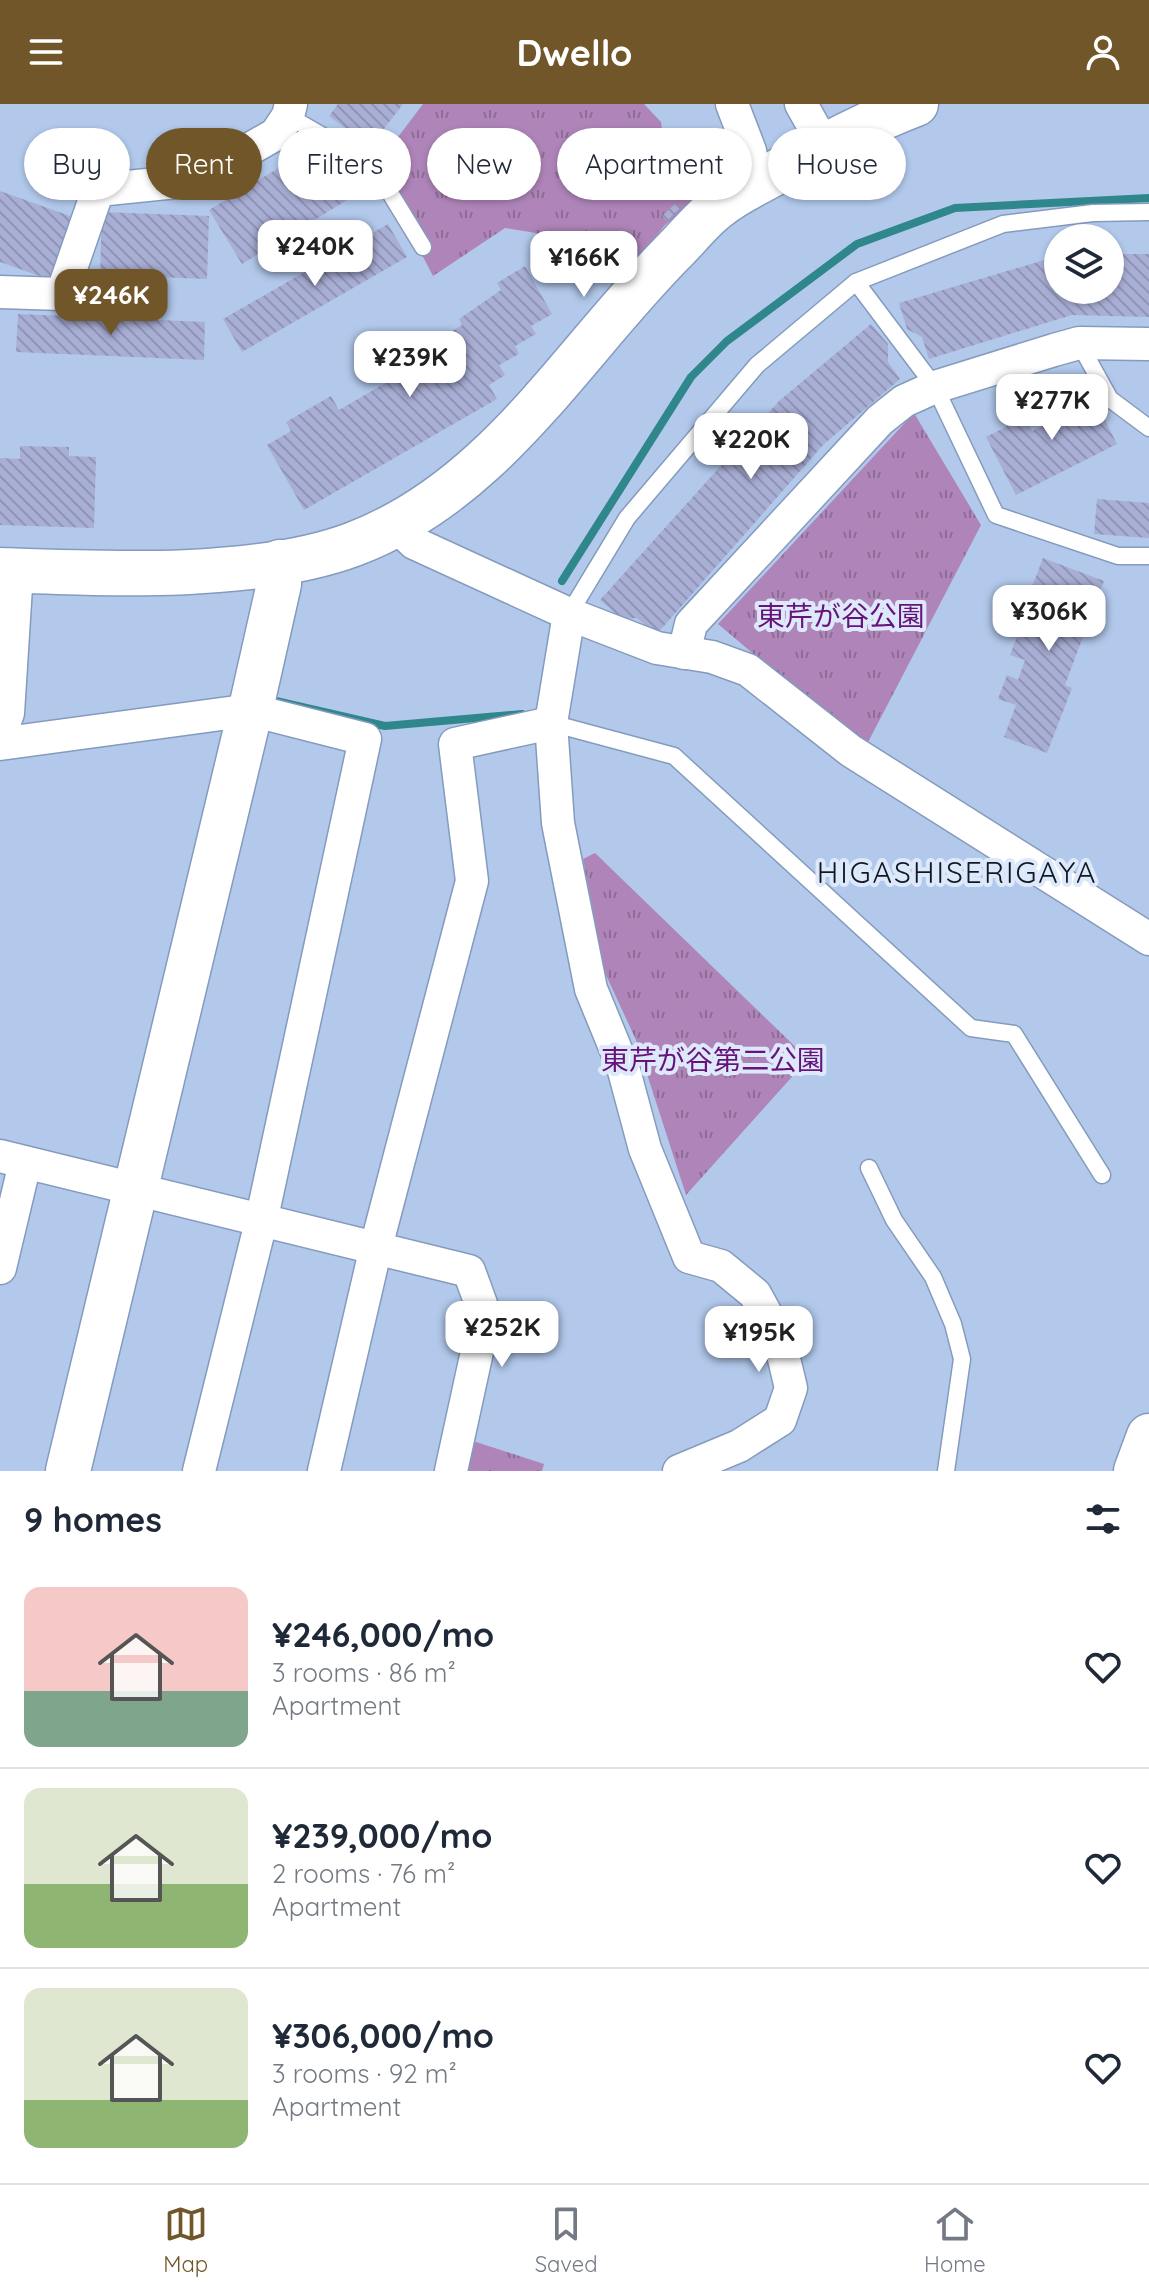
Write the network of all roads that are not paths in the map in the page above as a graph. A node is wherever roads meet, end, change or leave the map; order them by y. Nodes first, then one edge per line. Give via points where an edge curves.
1 (732, 104) edge
2 (801, 104) edge
3 (916, 104) edge
4 (283, 108) edge
5 (814, 128) edge
6 (862, 128) edge
7 (768, 176) edge
8 (756, 183) junction
9 (1149, 212) edge
10 (423, 247) dead end
11 (856, 282) junction
12 (0, 292) edge
13 (1079, 343) junction
14 (1149, 344) edge
15 (935, 387) junction
16 (1149, 428) edge
17 (395, 525) junction
18 (1149, 556) edge
19 (280, 562) junction
20 (8, 570) edge
21 (569, 614) junction
22 (684, 653) junction
23 (253, 699) junction
24 (551, 723) junction
25 (4, 724) edge
26 (0, 744) edge
27 (1149, 939) edge
28 (12, 1159) edge
29 (869, 1168) dead end
30 (1102, 1175) dead end
31 (135, 1190) junction
32 (261, 1222) junction
33 (376, 1247) junction
34 (0, 1268) edge
35 (1149, 1436) edge
36 (68, 1471) edge
37 (199, 1471) edge
38 (324, 1471) edge
39 (451, 1471) edge
40 (679, 1471) edge
41 (946, 1471) edge
42 (1136, 1471) edge

1 - 8 street
2 - 5 street
3 - 6 main road
4 - 10 lane via 373,165
4 - 12 street via 276,134 196,180 98,190 62,294
7 - 8 main road
8 - 17 main road via 717,207 651,273 505,444 457,487
9 - 11 lane via 1003,224
11 - 15 lane
11 - 21 lane via 757,365 627,518
13 - 14 street
13 - 15 street
13 - 16 lane via 1110,399
15 - 18 lane via 996,515 1118,556
15 - 22 street via 880,420 691,624
17 - 19 main road via 352,545
17 - 21 street via 414,543
19 - 20 main road via 120,574
19 - 23 main road
20 - 25 street
21 - 22 street
21 - 24 street
22 - 27 street via 748,670 851,751
23 - 26 street
23 - 31 main road
23 - 32 street via 365,739
24 - 30 lane via 674,756 971,1028 1014,1034
24 - 33 street via 455,744 472,881
24 - 40 street via 558,823 591,989 623,1067 645,1149 689,1257 721,1266 755,1294 779,1338 791,1388 780,1420 739,1446
28 - 31 street
28 - 34 street
29 - 41 lane via 894,1220 933,1277 962,1359
31 - 32 street
31 - 36 main road
32 - 33 street
32 - 37 street
33 - 38 street
33 - 39 street via 469,1271 485,1315
35 - 42 main road

